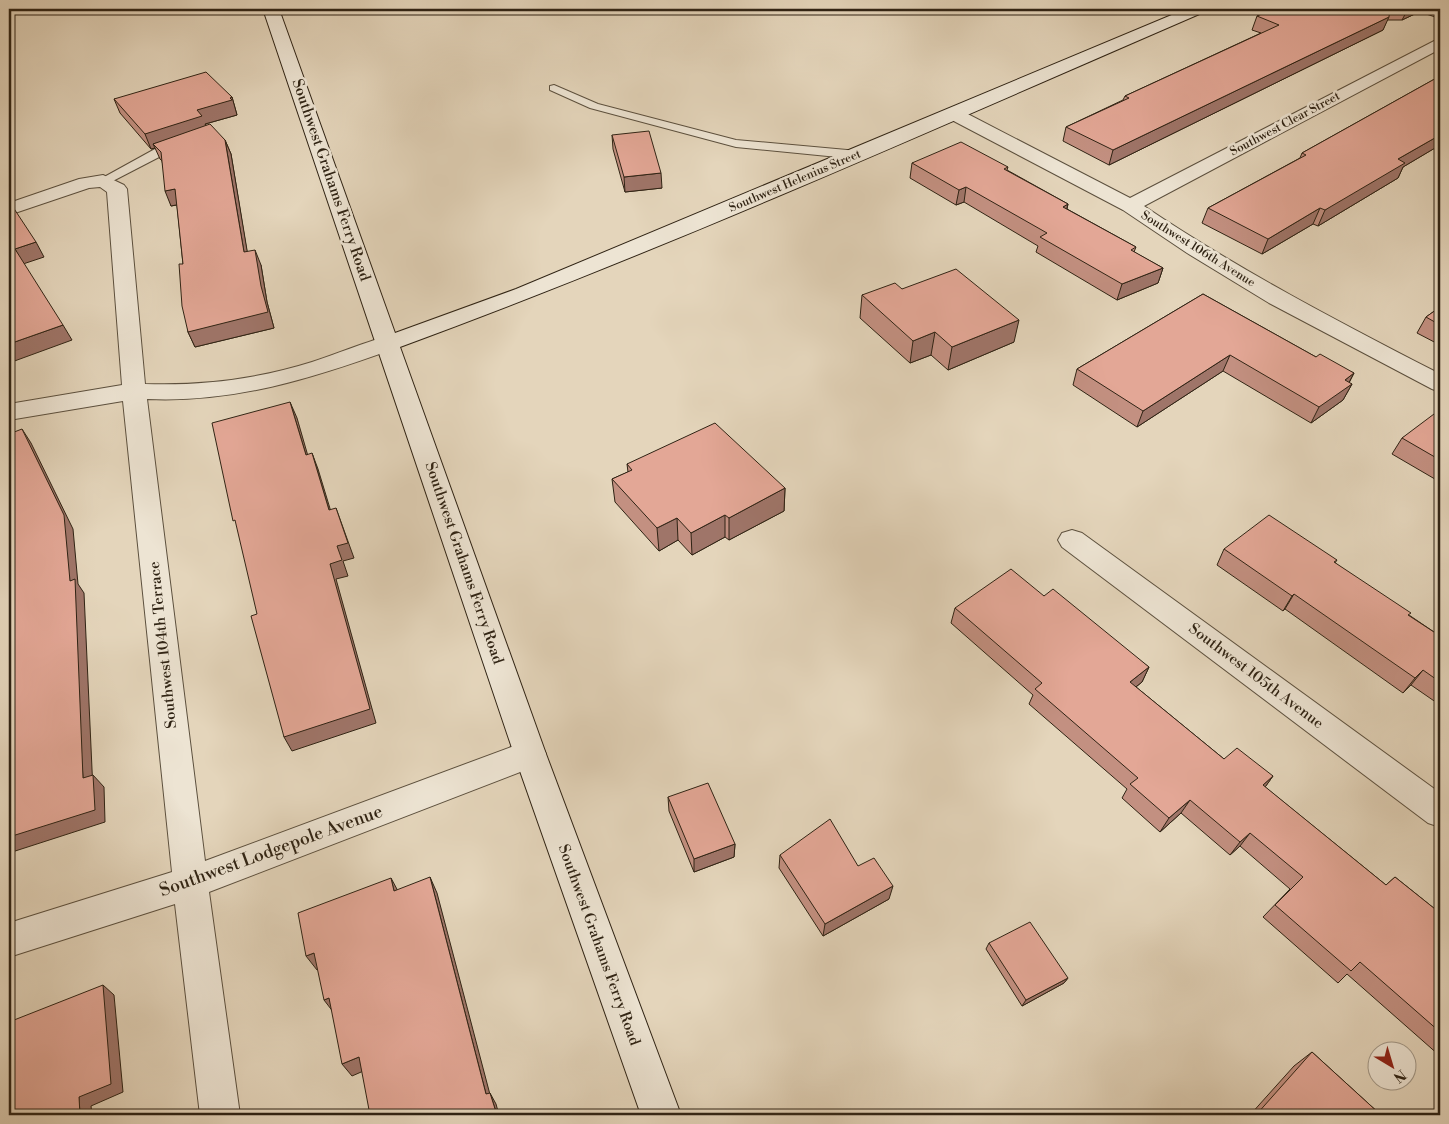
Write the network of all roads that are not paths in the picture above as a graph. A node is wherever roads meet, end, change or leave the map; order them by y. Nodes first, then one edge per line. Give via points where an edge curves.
1 (271, 9) edge
2 (1199, 9) edge
3 (1427, 9) edge
4 (1440, 13) edge
5 (1440, 43) edge
6 (554, 88) dead end
7 (954, 114) junction
8 (194, 140) edge
9 (858, 155) junction
10 (103, 182) junction
11 (1130, 206) junction
12 (9, 209) edge
13 (388, 343) junction
14 (1440, 384) edge
15 (134, 391) junction
16 (9, 412) edge
17 (1072, 540) dead end
18 (530, 754) junction
19 (1440, 812) edge
20 (190, 883) junction
21 (9, 940) edge
22 (220, 1115) edge
23 (661, 1115) edge

1 - 13 street, Southwest Grahams Ferry Road
2 - 7 street, Southwest Helenius Street
3 - 4 street
5 - 11 street, Southwest Clear Street
6 - 9 lane via 594,106 736,143
7 - 9 street, Southwest Helenius Street
7 - 11 street, Southwest 106th Avenue
8 - 10 lane via 158,152
9 - 13 street, Southwest Helenius Street via 524,294
10 - 12 street via 86,183
10 - 15 street, Southwest 104th Terrace via 117,189
11 - 14 street, Southwest 106th Avenue via 1277,298
13 - 15 street, Southwest Helenius Street via 318,368 256,384 185,393
13 - 18 street, Southwest Grahams Ferry Road
15 - 16 street, Southwest Helenius Street
15 - 20 street, Southwest 104th Terrace
17 - 19 street, Southwest 105th Avenue
18 - 20 street, Southwest Lodgepole Avenue
18 - 23 street, Southwest Grahams Ferry Road
20 - 21 street, Southwest Lodgepole Avenue
20 - 22 street, Southwest 104th Terrace

